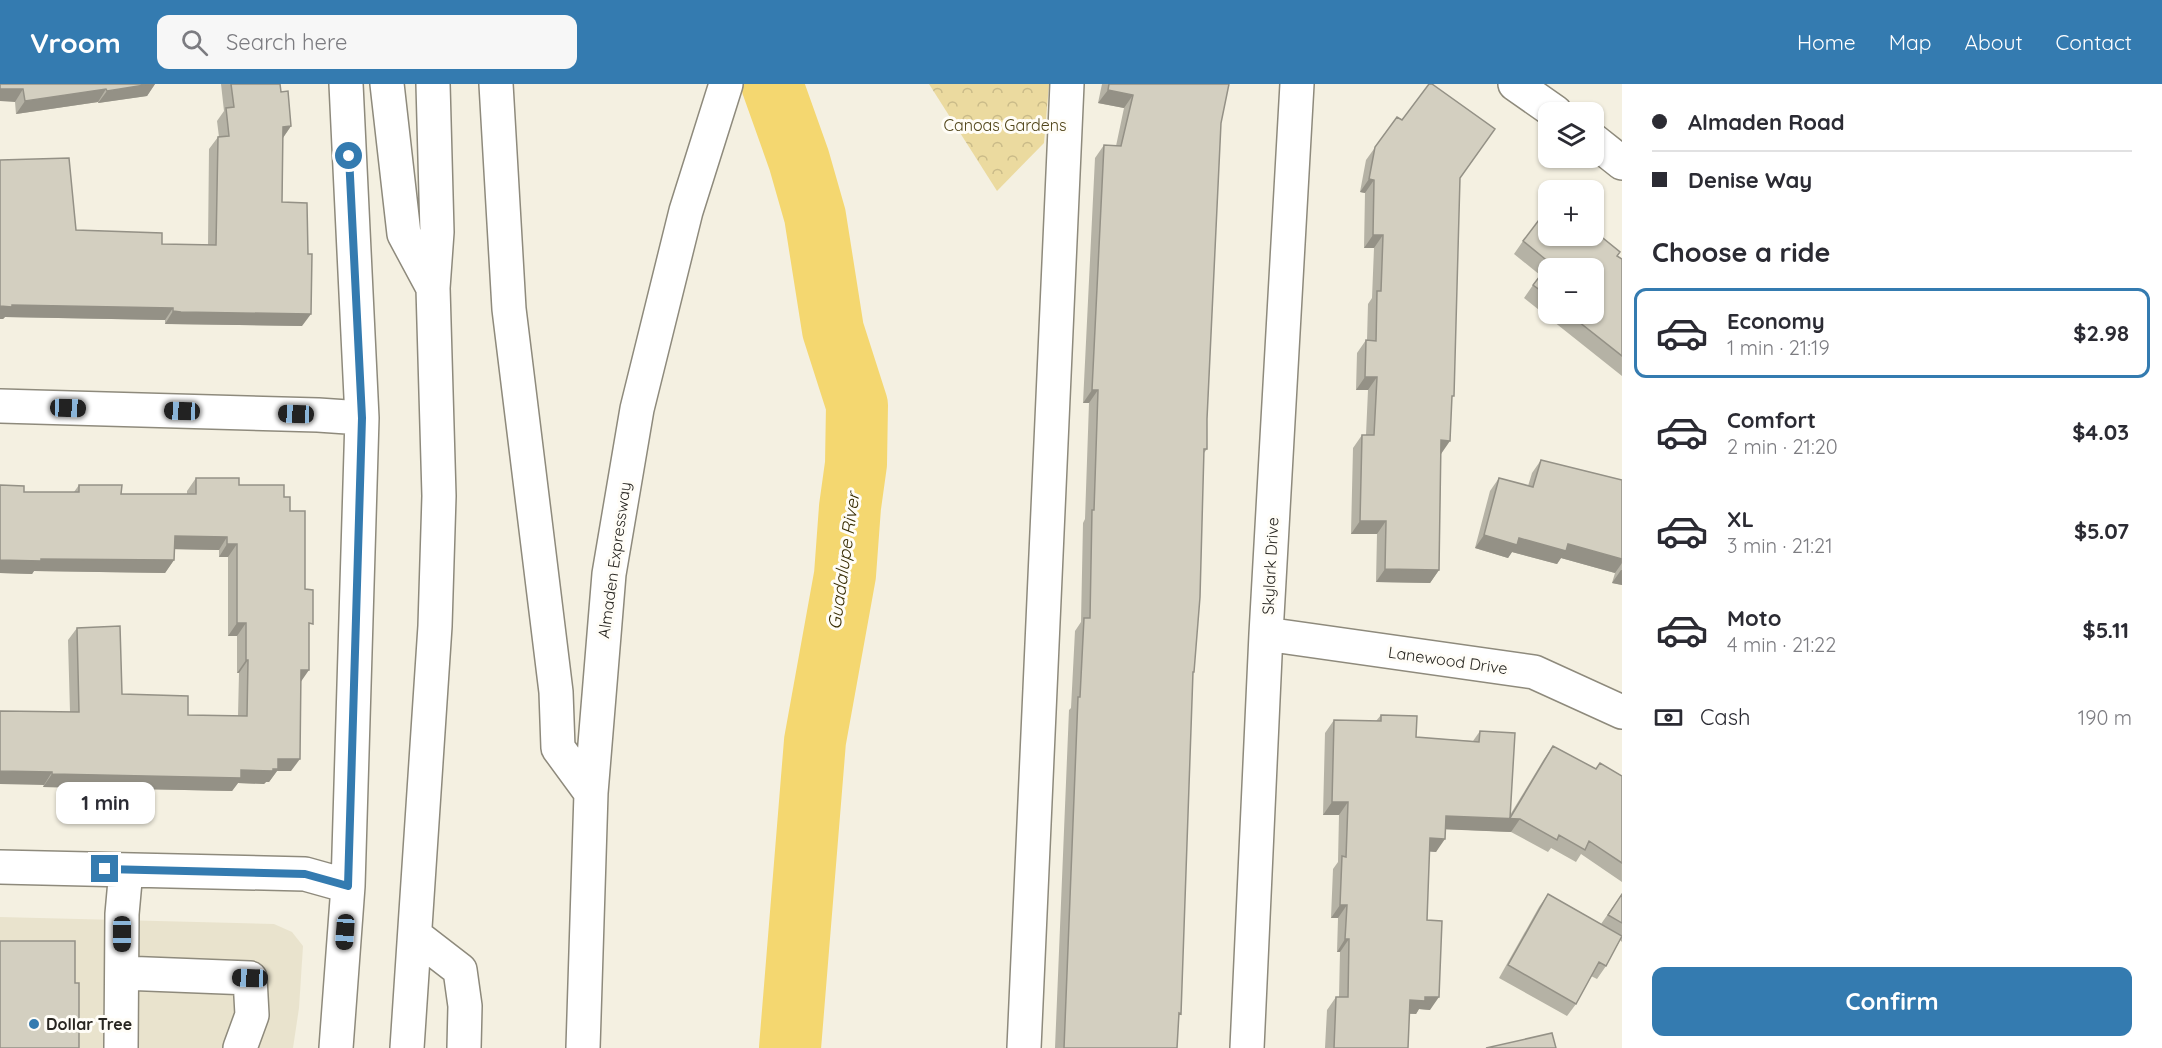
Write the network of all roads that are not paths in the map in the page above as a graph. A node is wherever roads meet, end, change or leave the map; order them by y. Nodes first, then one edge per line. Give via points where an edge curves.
1 (346, 84) edge
2 (387, 84) edge
3 (433, 84) edge
4 (726, 84) edge
5 (1067, 84) edge
6 (1297, 84) edge
7 (1515, 84) edge
8 (496, 90) edge
9 (1541, 102) edge
10 (1604, 149) edge
11 (1622, 163) edge
12 (433, 288) junction
13 (0, 406) edge
14 (362, 418) junction
15 (1266, 634) junction
16 (1622, 712) edge
17 (591, 793) junction
18 (0, 867) edge
19 (126, 870) junction
20 (348, 886) junction
21 (416, 936) junction
22 (122, 973) junction
23 (121, 1048) edge
24 (240, 1048) edge
25 (336, 1048) edge
26 (407, 1048) edge
27 (465, 1048) edge
28 (583, 1048) edge
29 (1024, 1048) edge
30 (1247, 1048) edge

1 - 14 street
2 - 12 street via 404,234
3 - 12 street via 437,232
4 - 17 street, Almaden Expressway via 686,212 637,409 609,574
5 - 29 street
6 - 15 street, Skylark Drive
7 - 9 street
8 - 17 street via 509,309 556,692 558,748
10 - 11 street
12 - 21 street via 439,496
13 - 14 street
14 - 20 street
15 - 16 street, Lanewood Drive via 1534,672
15 - 30 street, Skylark Drive
17 - 28 street, Almaden Expressway
18 - 19 street
19 - 20 street via 305,874
19 - 22 street
20 - 25 street
21 - 26 street
21 - 27 street via 460,970
22 - 23 street
22 - 24 street via 250,978 252,1015

